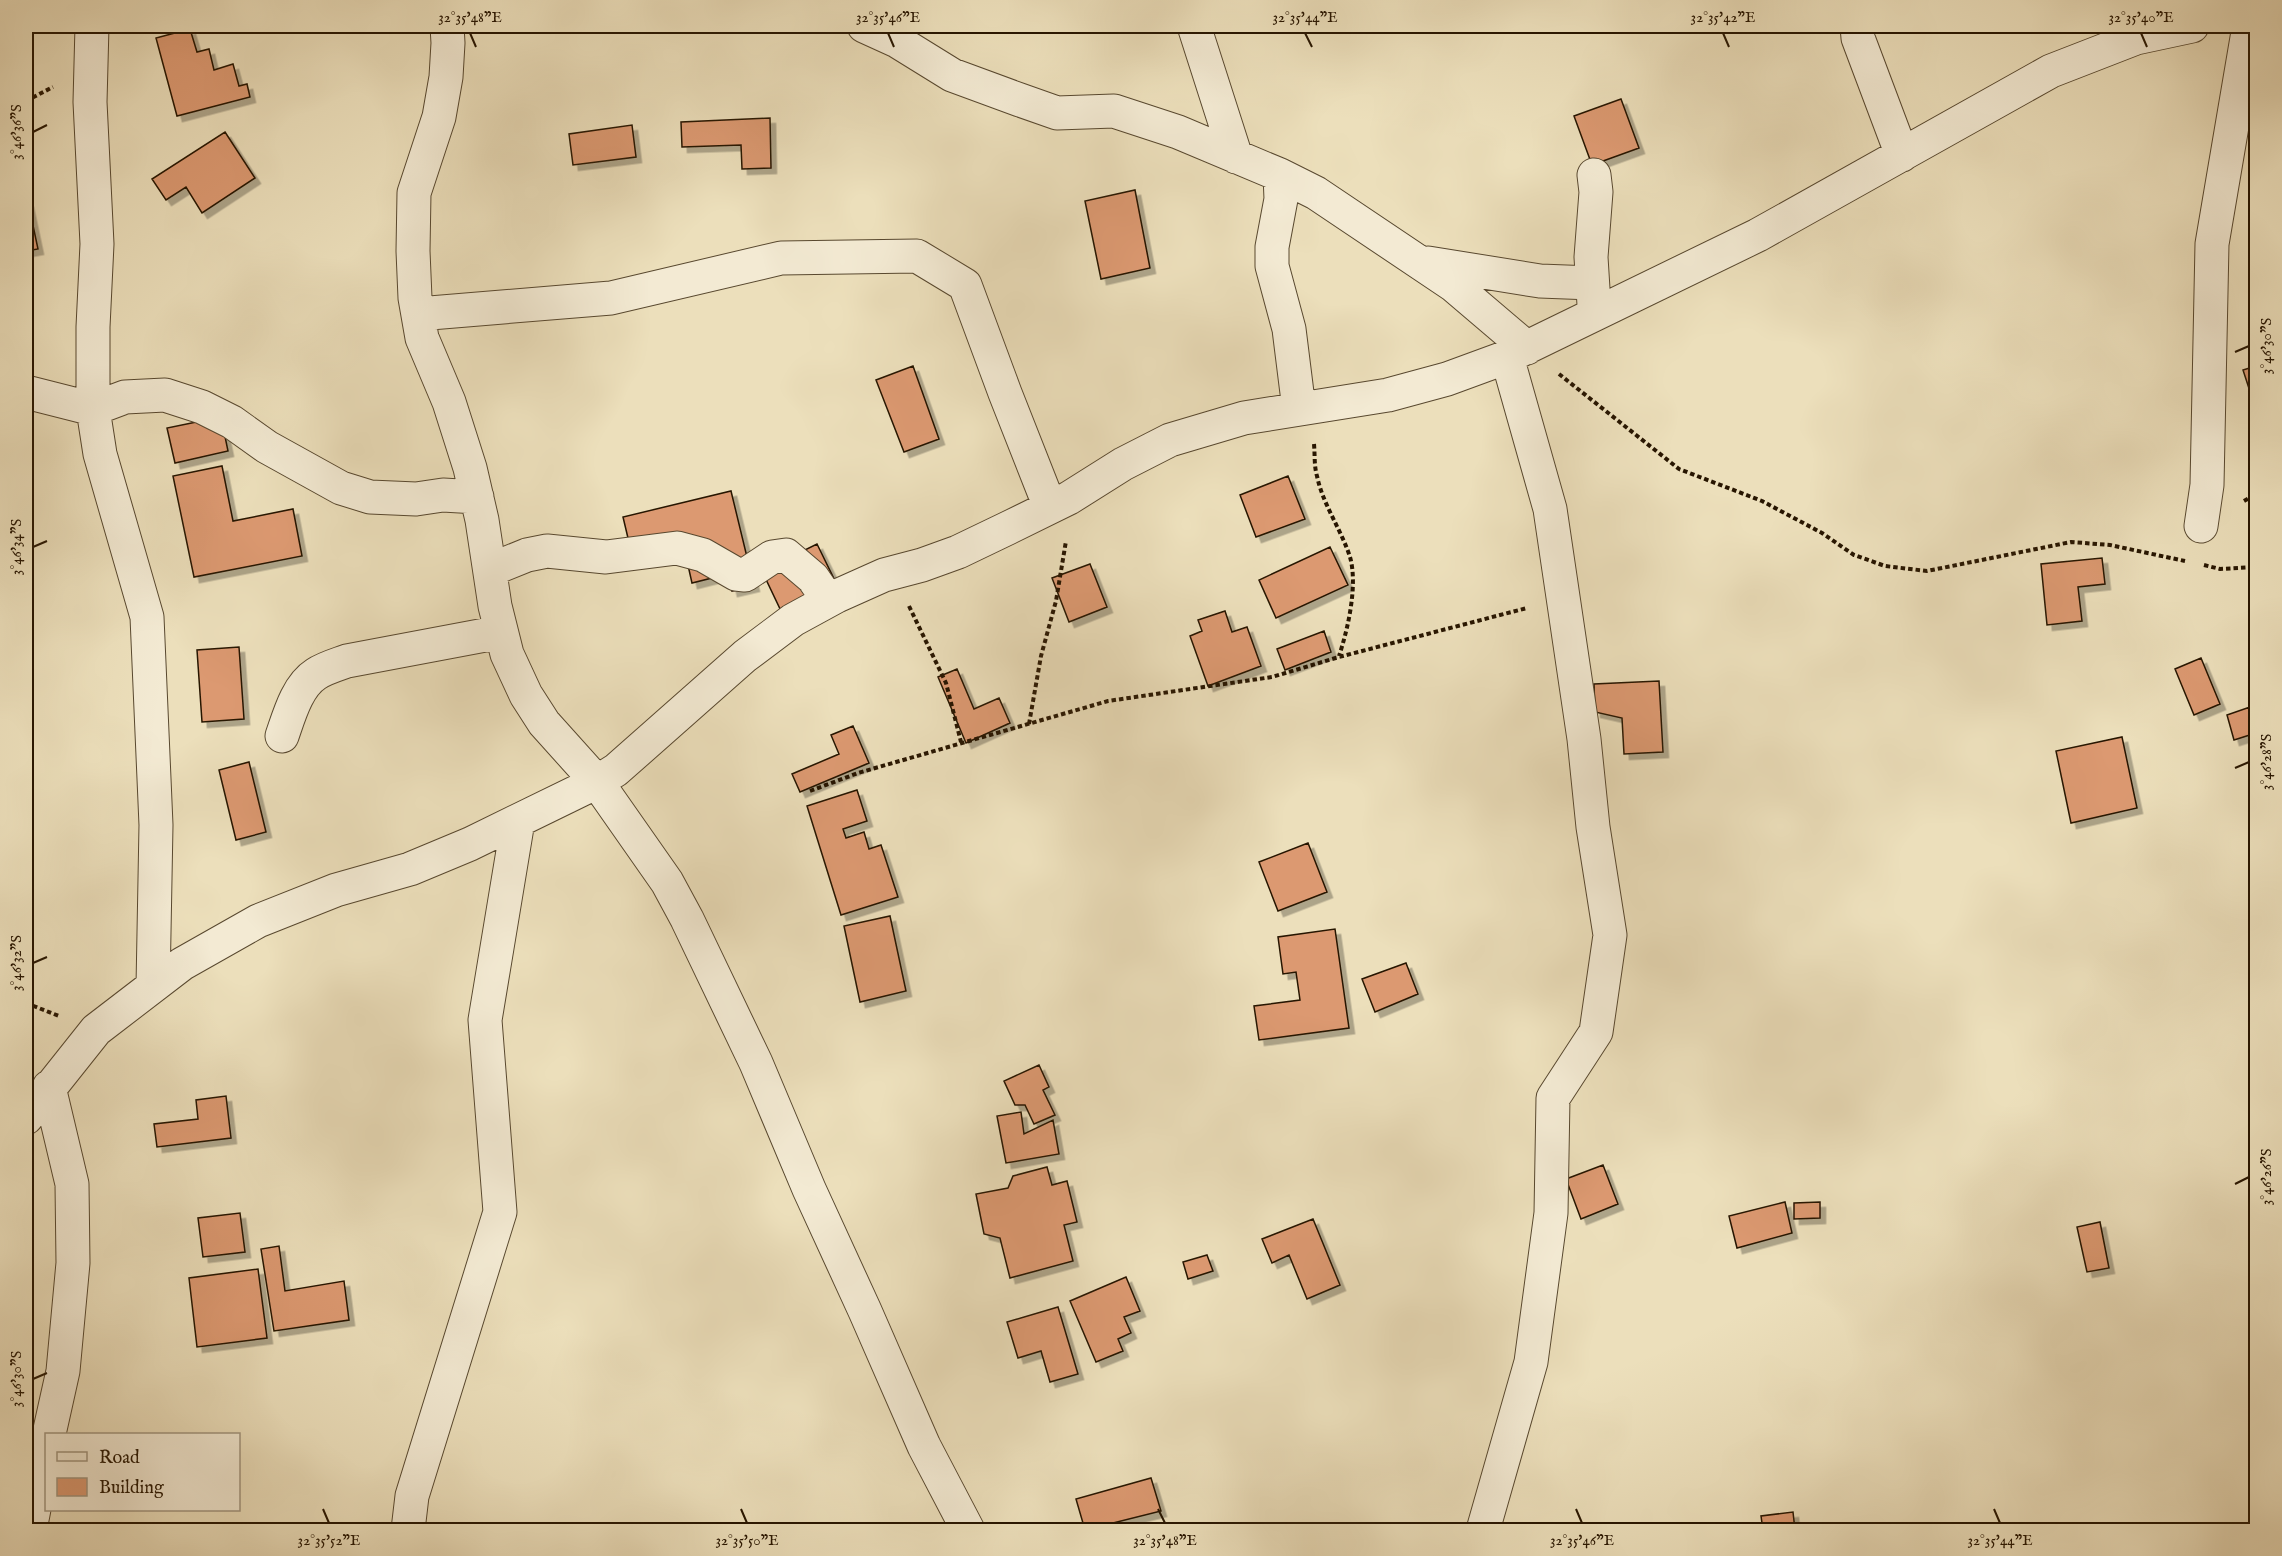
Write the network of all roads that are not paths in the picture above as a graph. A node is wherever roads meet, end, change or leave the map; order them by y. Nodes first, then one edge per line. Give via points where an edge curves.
1 (92, 26) edge
2 (447, 26) edge
3 (864, 26) edge
4 (1194, 26) edge
5 (1857, 26) edge
6 (2192, 26) edge
7 (2249, 26) edge
8 (1902, 155) junction
9 (1236, 157) junction
10 (1280, 175) junction
11 (1594, 175) dead end
12 (1416, 261) junction
13 (1594, 299) junction
14 (418, 314) junction
15 (1517, 353) junction
16 (26, 392) edge
17 (1301, 408) junction
18 (93, 409) junction
19 (1057, 495) junction
20 (477, 497) junction
21 (2201, 526) dead end
22 (489, 570) junction
23 (828, 600) junction
24 (501, 632) junction
25 (282, 736) dead end
26 (597, 782) junction
27 (518, 821) junction
28 (153, 986) junction
29 (49, 1087) junction
30 (26, 1118) edge
31 (49, 1433) edge
32 (45, 1451) edge
33 (30, 1530) edge
34 (408, 1530) edge
35 (968, 1530) edge
36 (1484, 1530) edge

1 - 18 street via 90,102 97,244
2 - 14 street via 446,77 439,117 414,193
3 - 9 street via 952,75 1020,100 1057,113 1114,111
4 - 9 street
5 - 8 street via 1858,38
6 - 8 street via 2136,38 2051,72
7 - 21 street via 2212,244 2207,485
8 - 13 street via 1758,235
9 - 10 street
10 - 12 street via 1316,193
10 - 17 street via 1281,199 1272,266 1289,329
11 - 13 street
12 - 13 street via 1540,281
12 - 15 street via 1453,285
13 - 15 street
14 - 19 street via 611,298 781,258 917,256 965,285 1005,393
14 - 20 street via 422,338 449,402
15 - 17 street via 1447,379 1388,395
15 - 36 street via 1550,508 1610,935 1596,1032 1553,1098 1551,1213 1531,1362
16 - 18 street
17 - 19 street via 1245,417 1170,440
18 - 20 street via 125,398 165,395 232,422 267,447 341,488 370,497
18 - 28 street via 100,454 147,617 156,825
19 - 23 street via 958,552 891,573
20 - 22 street
22 - 23 street via 547,551 606,557 678,548 745,575 772,557 786,555 813,578
22 - 24 street
23 - 26 street via 745,656 616,770
24 - 25 street via 329,667 314,675 302,690
24 - 26 street via 526,695 544,723
26 - 27 street
26 - 35 street via 687,919 756,1063 924,1446
27 - 28 street via 410,869 336,890 258,921 182,964
27 - 34 street via 485,1020 500,1212 412,1496
28 - 29 street via 96,1030
29 - 30 street
29 - 31 street via 72,1184 73,1263 63,1371
32 - 33 street

